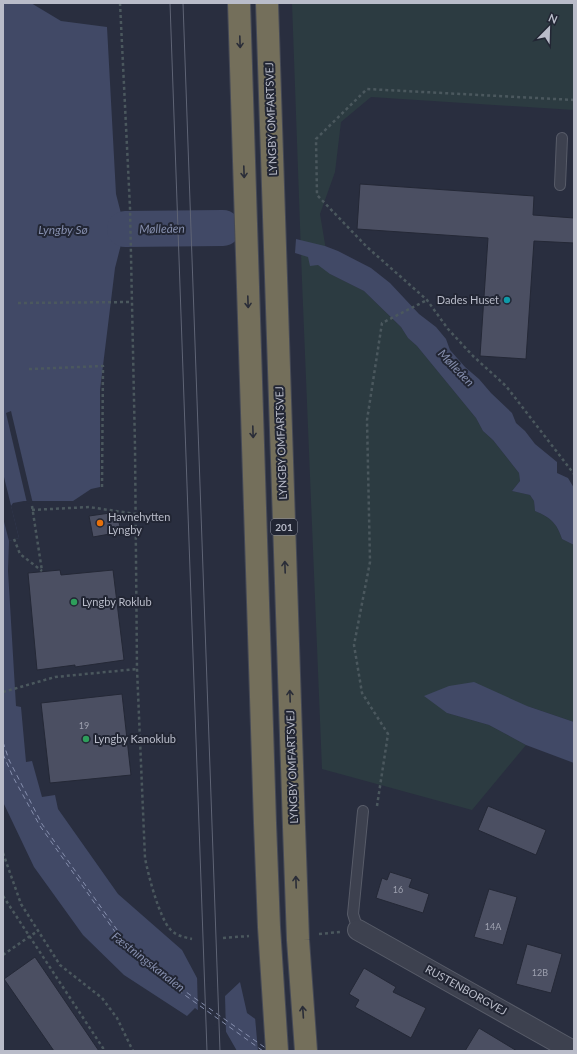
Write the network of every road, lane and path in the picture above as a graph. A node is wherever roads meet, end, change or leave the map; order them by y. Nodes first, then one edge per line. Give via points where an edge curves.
1 (120, 3) edge
2 (239, 3) edge
3 (267, 3) edge
4 (574, 100) edge
5 (562, 138) dead end
6 (560, 185) dead end
7 (427, 300) junction
8 (132, 302) junction
9 (18, 303) dead end
10 (29, 369) dead end
11 (574, 474) edge
12 (102, 488) dead end
13 (32, 506) dead end
14 (32, 510) junction
15 (136, 514) junction
16 (14, 539) dead end
17 (137, 669) junction
18 (3, 692) edge
19 (364, 811) dead end
20 (376, 812) dead end
21 (3, 853) edge
22 (3, 896) edge
23 (358, 930) joint
24 (38, 932) junction
25 (30, 936) junction
26 (250, 936) dead end
27 (223, 938) dead end
28 (192, 939) dead end
29 (3, 955) edge
30 (276, 1041) edge
31 (569, 1050) edge
32 (103, 1051) edge
33 (133, 1051) edge
34 (306, 1051) edge

1 - 8 path
2 -> 30 highway, 201 via 265,823
34 -> 3 highway, LYNGBY OMFARTSVEJ / 201 via 298,940
4 - 7 path via 367,89 316,139 316,195 367,247
5 - 6 lane
7 - 11 path via 448,329 506,386
7 - 20 path via 382,324 367,420 370,562 354,646 362,693 388,734
8 - 9 path
8 - 15 path
10 - 12 path via 103,366
13 - 14 path
14 - 15 path via 89,508
14 - 16 path via 42,571 20,554
15 - 17 path
17 - 18 path via 55,677
17 - 28 path via 145,858 148,875 170,929 180,937
19 - 23 lane via 353,914
21 - 24 path via 21,904
22 - 25 path
23 - 31 street, RUSTENBORGVEJ
24 - 25 path
24 - 33 path via 60,965 102,998 117,1018
25 - 29 path
25 - 32 path via 104,1048
26 - 27 path

